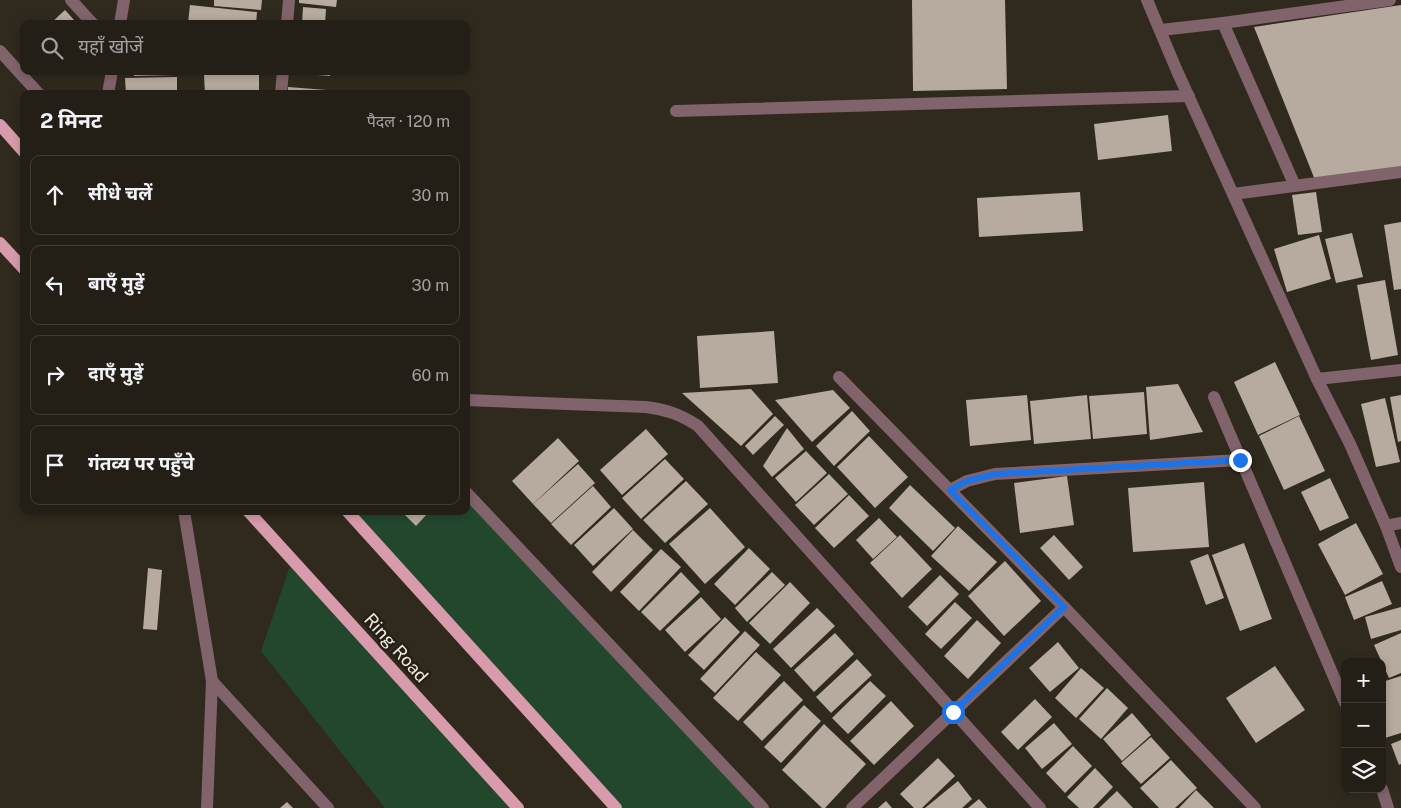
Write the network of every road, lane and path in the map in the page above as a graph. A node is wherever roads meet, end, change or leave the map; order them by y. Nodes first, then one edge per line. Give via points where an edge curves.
1 (71, 0) edge
2 (124, 0) edge
3 (289, 0) edge
4 (1147, 0) edge
5 (1390, 0) edge
6 (89, 20) edge
7 (121, 20) edge
8 (287, 20) edge
9 (1223, 23) junction
10 (1160, 30) junction
11 (0, 51) edge
12 (20, 73) edge
13 (22, 75) edge
14 (111, 75) edge
15 (283, 75) edge
16 (35, 90) edge
17 (109, 90) edge
18 (281, 90) edge
19 (1189, 96) junction
20 (676, 110) dead end
21 (0, 125) edge
22 (20, 148) edge
23 (1401, 172) edge
24 (1295, 186) junction
25 (1233, 194) junction
26 (0, 243) edge
27 (20, 265) edge
28 (1401, 370) edge
29 (839, 377) dead end
30 (1317, 379) junction
31 (1214, 397) dead end
32 (470, 400) edge
33 (1240, 460) junction
34 (950, 490) junction
35 (470, 496) edge
36 (185, 515) edge
37 (252, 515) edge
38 (351, 515) edge
39 (1401, 523) edge
40 (1386, 526) junction
41 (1401, 567) edge
42 (1064, 607) junction
43 (212, 681) junction
44 (1341, 694) edge
45 (953, 712) junction
46 (1383, 793) edge
47 (207, 808) edge
48 (328, 808) edge
49 (518, 808) edge
50 (616, 808) edge
51 (763, 808) edge
52 (852, 808) edge
53 (1040, 808) edge
54 (1255, 808) edge
55 (1388, 808) edge

1 - 6 street
2 - 7 street
3 - 8 street
4 - 10 street
5 - 9 street
9 - 10 street
9 - 24 street
10 - 19 street
11 - 12 street
13 - 16 street
14 - 17 street
15 - 18 street
19 - 20 street
19 - 25 street
21 - 22 main road
23 - 24 street
24 - 25 street
25 - 30 street
26 - 27 main road
28 - 30 street
29 - 34 street
30 - 40 street
31 - 33 street
32 - 45 street via 646,407 668,410 698,426
33 - 34 street via 995,474 967,481
33 - 44 street
34 - 42 street
35 - 51 street
36 - 43 street
37 - 49 main road, Ring Road
38 - 50 main road
39 - 40 street
40 - 41 street
42 - 45 street
42 - 54 street
43 - 47 street
43 - 48 street
45 - 52 street
45 - 53 street
46 - 55 street

